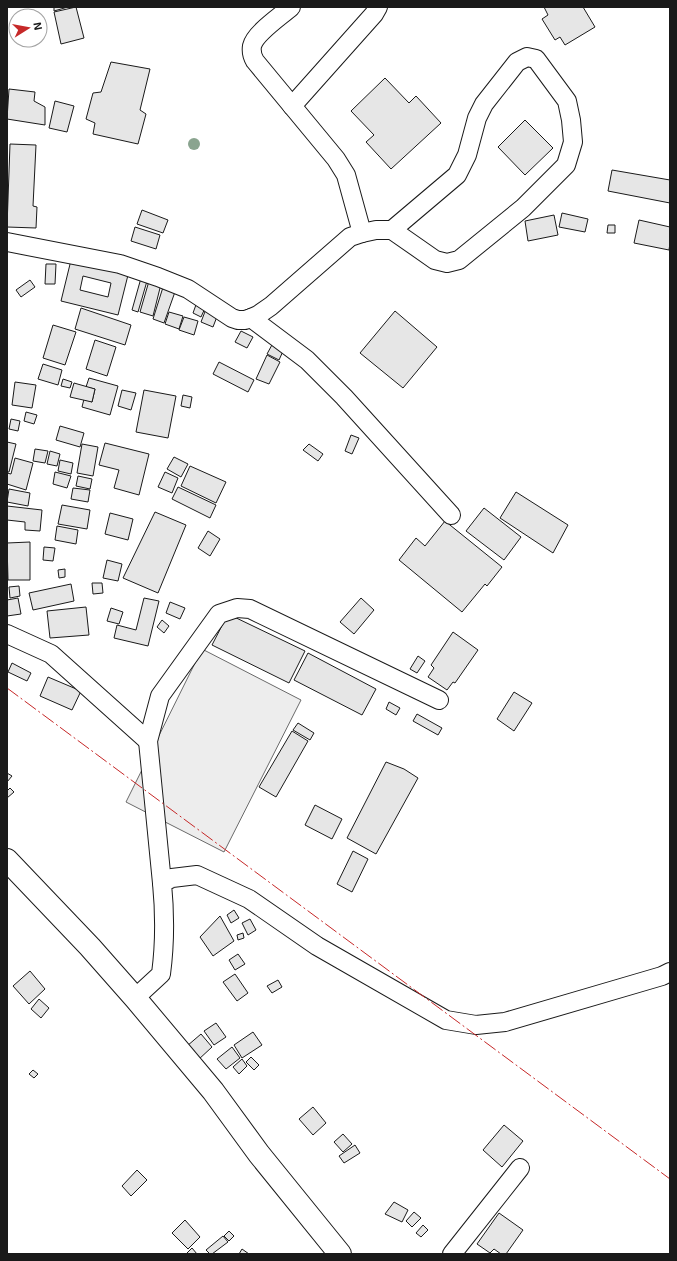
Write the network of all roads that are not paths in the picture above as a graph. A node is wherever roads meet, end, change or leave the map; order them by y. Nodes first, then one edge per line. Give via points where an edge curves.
1 (291, 7) edge
2 (378, 7) edge
3 (292, 106) junction
4 (392, 230) junction
5 (362, 233) junction
6 (7, 242) edge
7 (252, 318) junction
8 (452, 515) dead end
9 (7, 634) edge
10 (439, 700) dead end
11 (148, 741) junction
12 (7, 860) edge
13 (162, 884) junction
14 (670, 972) edge
15 (135, 998) junction
16 (520, 1168) dead end
17 (340, 1254) edge
18 (452, 1254) edge

1 - 3 street via 257,36 252,44 251,54
2 - 3 street
3 - 5 street via 346,175
4 - 4 street via 435,260 459,260 523,208 566,165 573,142 567,101 536,59 527,57 517,62 484,104 477,118 467,155 457,175
4 - 5 street
5 - 7 street via 350,238 271,306
6 - 7 street via 120,264 188,289 232,318
7 - 8 street via 307,360
9 - 11 street via 51,654
10 - 11 street via 250,609 237,608 219,614 160,696
11 - 13 street
12 - 15 highway
13 - 14 street via 172,878 197,875 249,899 317,946 446,1020 476,1025 505,1022
13 - 15 street via 164,935 161,974
15 - 17 highway via 213,1091 259,1154
16 - 18 street

